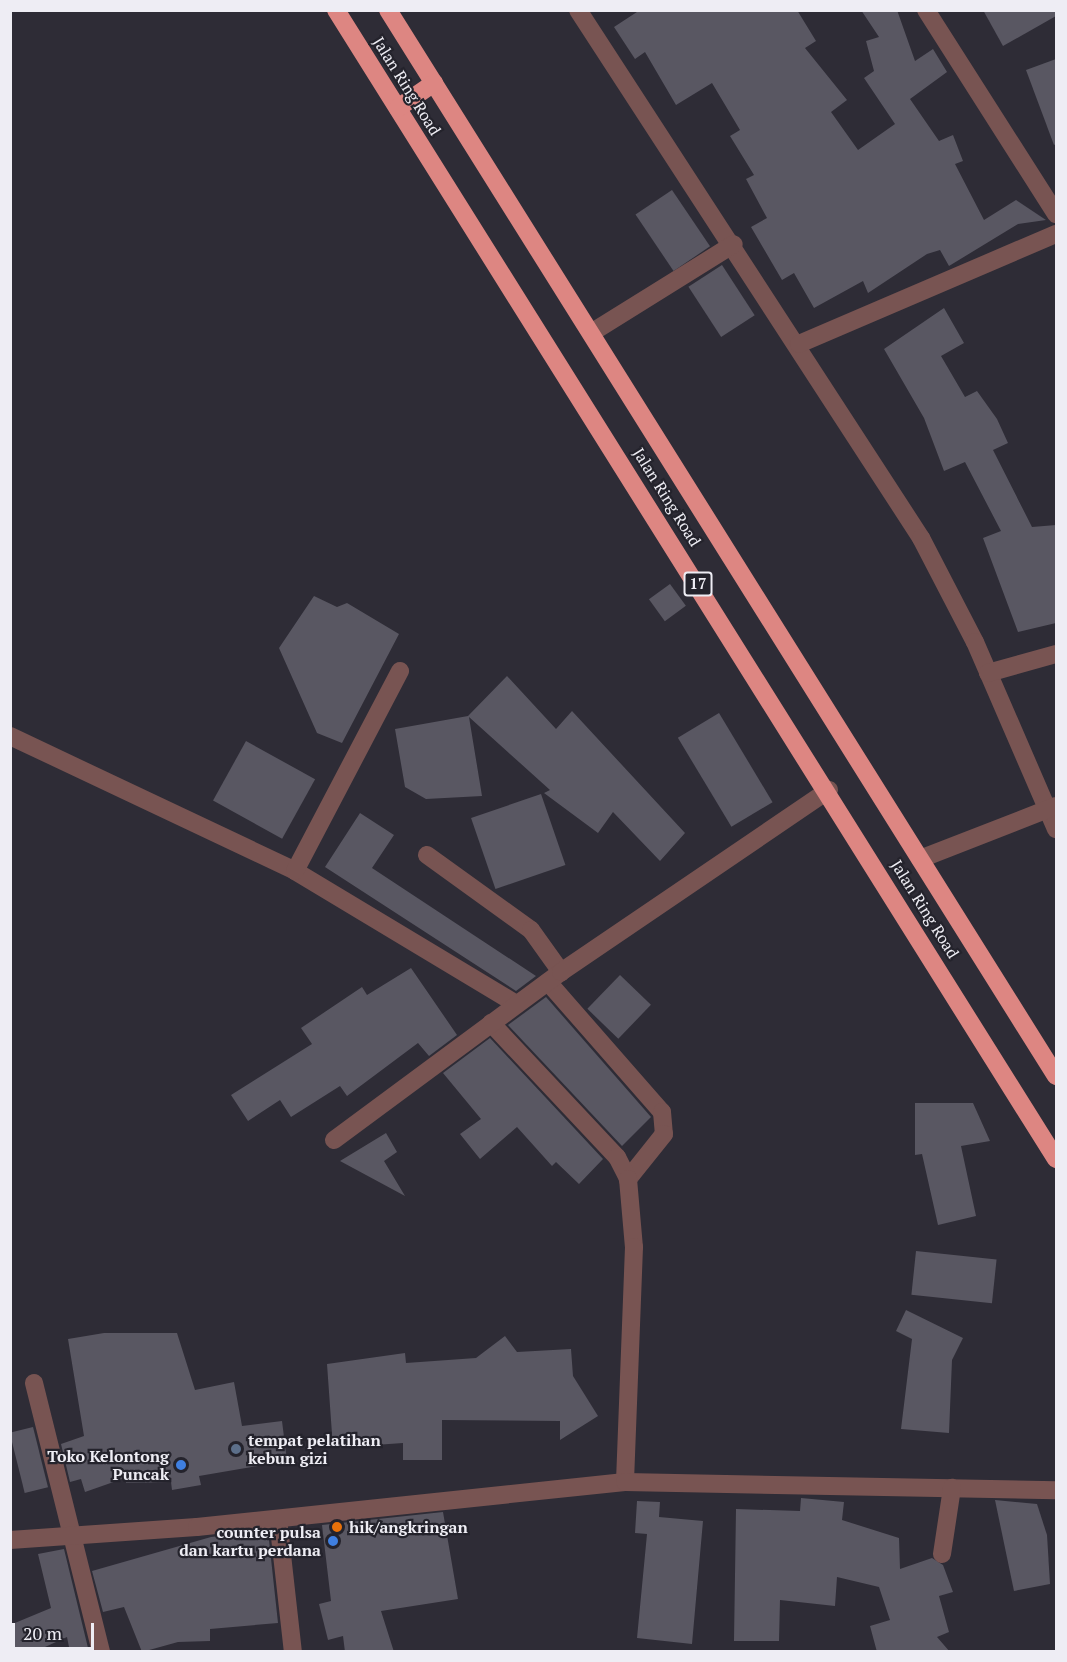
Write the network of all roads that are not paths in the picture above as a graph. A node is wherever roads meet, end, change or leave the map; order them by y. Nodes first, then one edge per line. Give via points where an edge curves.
1 (336, 10) edge
2 (388, 10) edge
3 (578, 10) edge
4 (926, 10) edge
5 (434, 83) junction
6 (398, 108) junction
7 (1056, 213) edge
8 (1056, 234) edge
9 (734, 244) junction
10 (591, 333) junction
11 (799, 344) junction
12 (1056, 654) edge
13 (400, 672) dead end
14 (988, 673) junction
15 (10, 736) edge
16 (829, 790) junction
17 (1051, 808) edge
18 (1056, 829) edge
19 (428, 855) dead end
20 (920, 859) junction
21 (295, 871) junction
22 (554, 977) junction
23 (516, 1004) junction
24 (491, 1023) junction
25 (1056, 1076) edge
26 (334, 1140) dead end
27 (1056, 1159) edge
28 (628, 1179) junction
29 (34, 1383) dead end
30 (625, 1482) junction
31 (952, 1488) junction
32 (1056, 1490) edge
33 (278, 1519) junction
34 (73, 1533) junction
35 (10, 1540) edge
36 (942, 1554) dead end
37 (101, 1652) edge
38 (293, 1652) edge

1 - 6 highway, Jalan Ring Road / 17
2 - 5 highway, Jalan Ring Road / 17
3 - 9 street
4 - 7 street
5 - 6 highway
5 - 10 highway, Jalan Ring Road / 17
6 - 16 highway, Jalan Ring Road / 17
8 - 11 street
9 - 10 street
9 - 11 street
10 - 20 highway, Jalan Ring Road / 17
11 - 14 street via 921,538
12 - 14 street
13 - 21 street
14 - 17 street
15 - 21 street
16 - 22 street
16 - 27 highway, Jalan Ring Road / 17
17 - 18 street
17 - 20 street
19 - 22 street via 531,930
20 - 25 highway, Jalan Ring Road / 17
21 - 23 street
22 - 23 street
22 - 28 street via 662,1112 664,1134
23 - 24 street
24 - 26 street
24 - 28 street via 617,1157
28 - 30 street via 634,1247
29 - 34 street
30 - 31 street
30 - 33 street
31 - 32 street
31 - 36 street
33 - 34 street
33 - 38 street
34 - 35 street
34 - 37 street

